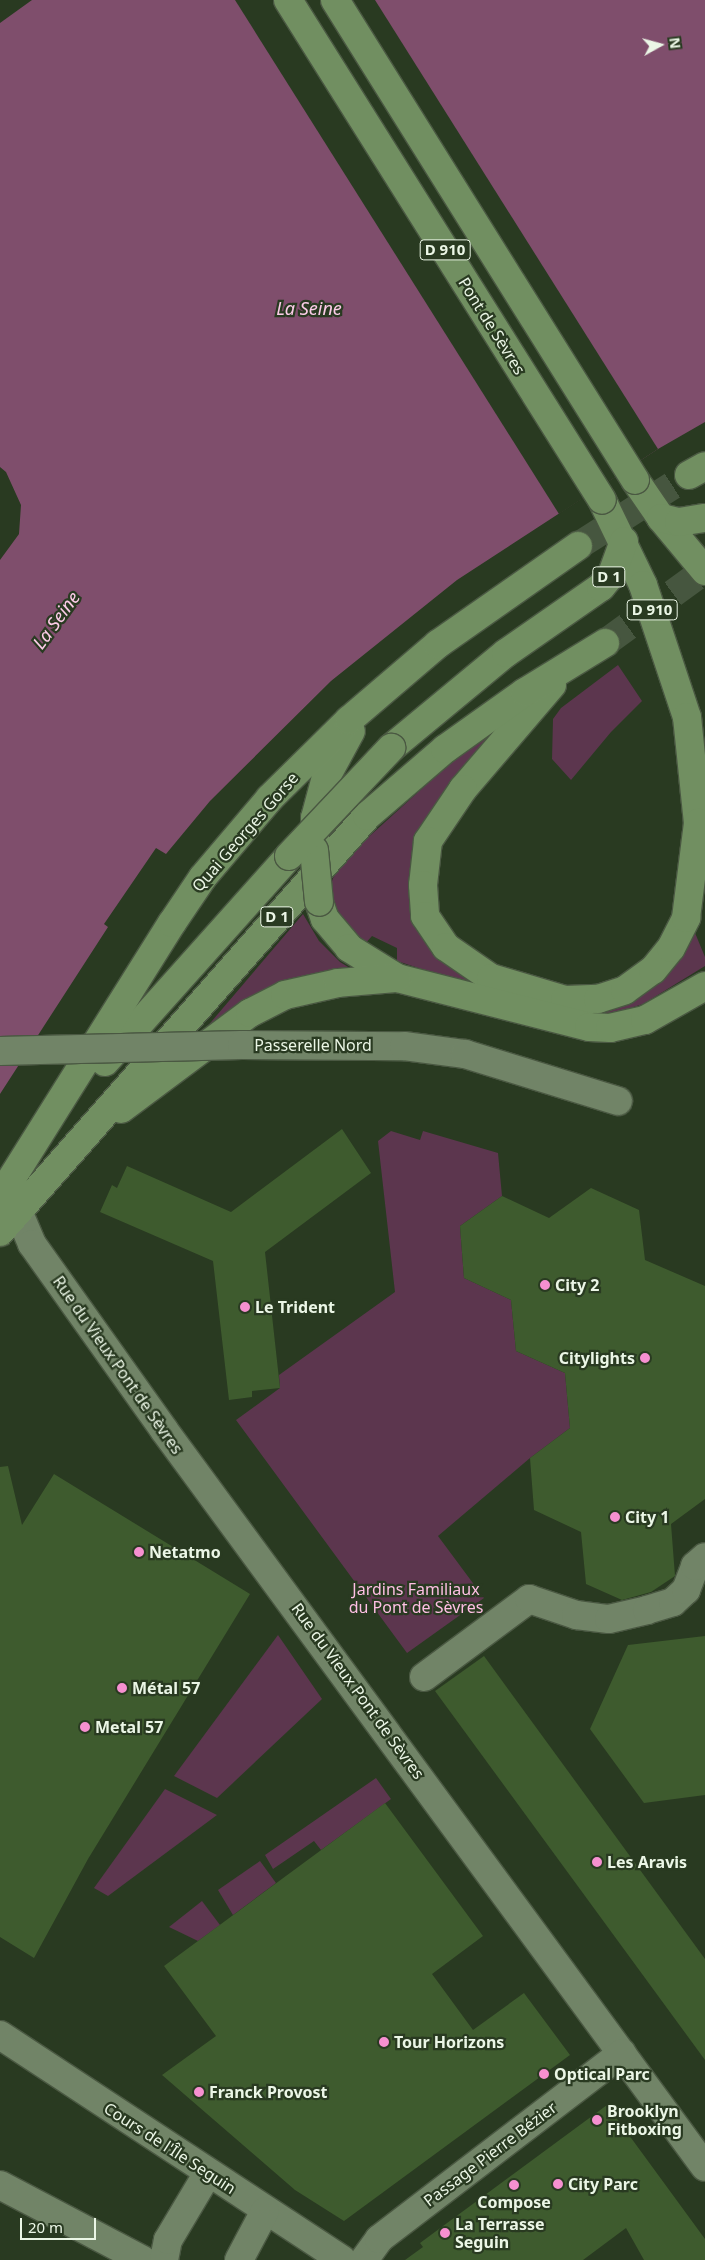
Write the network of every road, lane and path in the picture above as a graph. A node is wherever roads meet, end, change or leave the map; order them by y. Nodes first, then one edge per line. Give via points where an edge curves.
1 (288, 0) edge
2 (335, 0) edge
3 (661, 518) junction
4 (705, 518) edge
5 (624, 542) junction
6 (578, 546) tunnel mouth
7 (705, 571) edge
8 (605, 643) tunnel mouth
9 (572, 662) junction
10 (394, 680) junction
11 (701, 832) edge
12 (302, 853) junction
13 (397, 978) junction
14 (705, 986) edge
15 (0, 1050) edge
16 (618, 1101) dead end
17 (88, 1131) junction
18 (35, 1139) junction
19 (9, 1204) edge
20 (0, 1232) edge
21 (705, 1557) edge
22 (424, 1677) dead end
23 (0, 2035) edge
24 (622, 2053) junction
25 (705, 2167) edge
26 (208, 2173) junction
27 (0, 2185) edge
28 (265, 2211) junction
29 (143, 2260) edge
30 (164, 2260) edge
31 (239, 2260) edge
32 (342, 2260) edge
33 (364, 2260) edge

1 - 5 main road, Pont de Sèvres / D 910, bridge via 602,500
2 - 3 main road, D 910, bridge
3 - 4 main road via 679,522
3 - 7 main road, D 910
5 - 11 main road, D 910 via 643,584 687,718
5 - 12 main road, D 1, bridge via 612,574 601,587 506,653 391,748
6 - 10 main road, Quai Georges Gorse / D 1 via 476,616
8 - 9 main road, Quai Georges Gorse
9 - 11 main road via 463,790 428,841 423,885 425,916 446,947 491,978 565,1000 598,999 625,990 653,970 670,948 686,918
9 - 17 main road, Quai Georges Gorse / D 1 via 445,749 367,816
10 - 12 main road via 358,721 326,777
10 - 18 main road, Quai Georges Gorse / D 1 via 270,798 203,877
12 - 13 main road, bridge via 325,919 349,948
12 - 18 main road, D 1
13 - 14 main road via 553,1019 603,1028 646,1020
13 - 17 main road via 338,984 284,995 250,1013
15 - 16 street, Passerelle Nord, bridge via 242,1045 404,1046 465,1054
17 - 19 main road, Quai Georges Gorse / D 1
18 - 19 main road, Quai Georges Gorse / D 1
19 - 20 main road, Quai Georges Gorse / D 1
19 - 24 street, Rue du Vieux Pont de Sèvres via 32,1244 164,1430
21 - 22 street via 696,1566 686,1590 673,1602 647,1610 609,1619 576,1615 530,1599
23 - 26 street, Cours de l'Île Seguin
24 - 25 street, Rue du Vieux Pont de Sèvres
24 - 33 street, Passage Pierre Bézier via 379,2239
26 - 28 street, Cours de l'Île Seguin
26 - 30 street via 168,2240
27 - 29 street
28 - 31 street
28 - 32 street, Cours de l'Île Seguin

